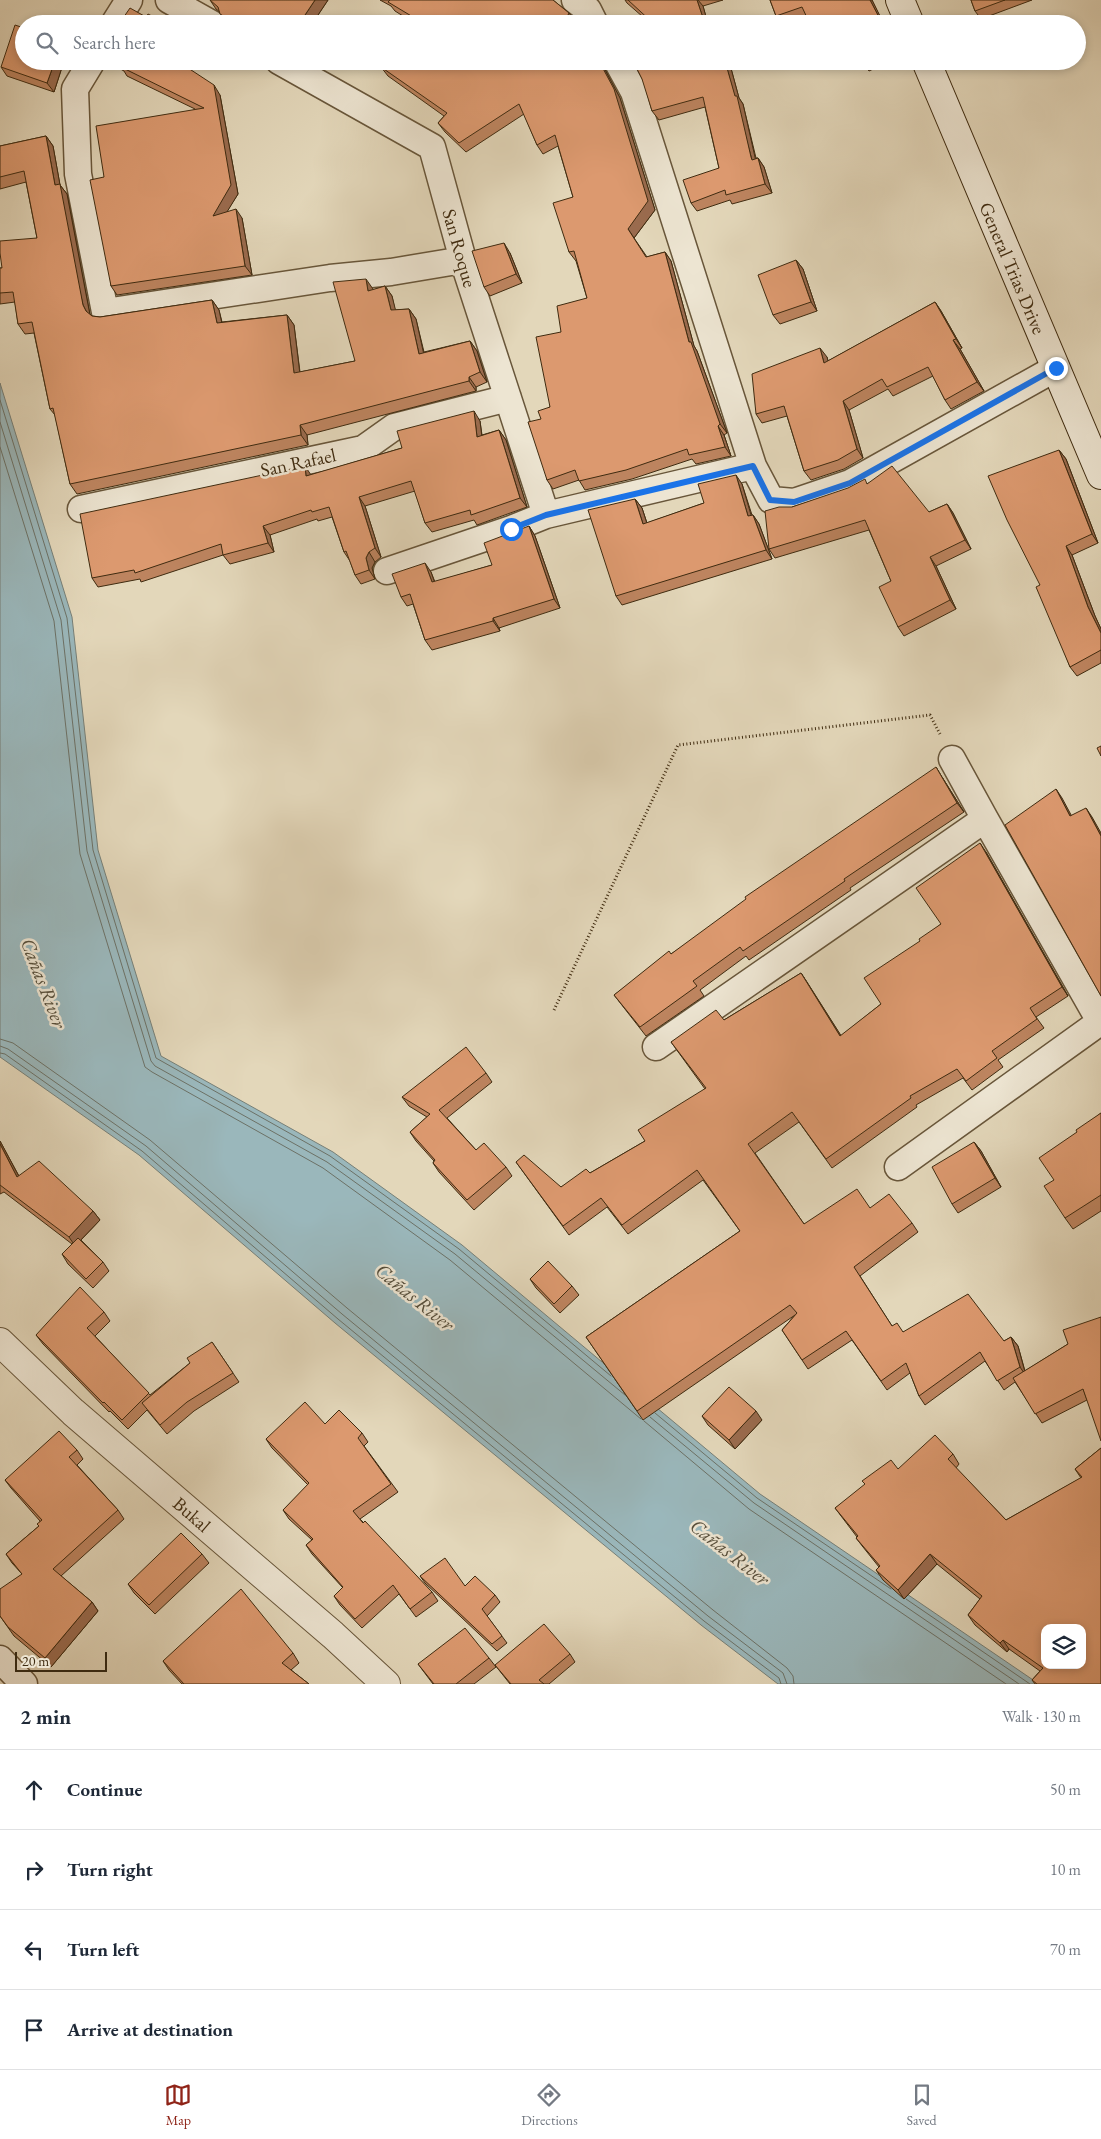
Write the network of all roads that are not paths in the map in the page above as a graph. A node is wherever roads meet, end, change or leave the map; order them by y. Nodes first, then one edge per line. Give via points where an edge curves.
1 (129, 0) edge
2 (169, 0) edge
3 (575, 0) edge
4 (900, 0) edge
5 (120, 15) edge
6 (196, 15) edge
7 (590, 15) edge
8 (906, 15) edge
9 (87, 70) edge
10 (295, 70) edge
11 (622, 70) edge
12 (930, 70) edge
13 (463, 260) junction
14 (1056, 368) junction
15 (508, 398) junction
16 (753, 466) junction
17 (1101, 475) edge
18 (81, 509) dead end
19 (546, 515) junction
20 (387, 571) dead end
21 (952, 759) road end
22 (984, 819) junction
23 (1101, 1022) edge
24 (656, 1047) dead end
25 (898, 1167) dead end
26 (0, 1342) edge
27 (0, 1659) edge
28 (24, 1684) edge
29 (386, 1684) edge

1 - 5 street
2 - 6 street
3 - 7 street
4 - 8 street
9 - 13 street via 75,89 78,174 105,312
10 - 13 street, San Roque via 432,147
11 - 16 street via 634,92
12 - 14 street, General Trias Drive
13 - 15 street, San Roque
14 - 16 street via 850,483 794,502 770,500
14 - 17 street, General Trias Drive
15 - 18 street, San Rafael via 394,427 362,448
15 - 19 street, San Roque
16 - 19 street
19 - 20 street
21 - 22 street
22 - 23 street
22 - 24 street
23 - 25 street
26 - 29 street, Bukal via 73,1412
27 - 28 street

